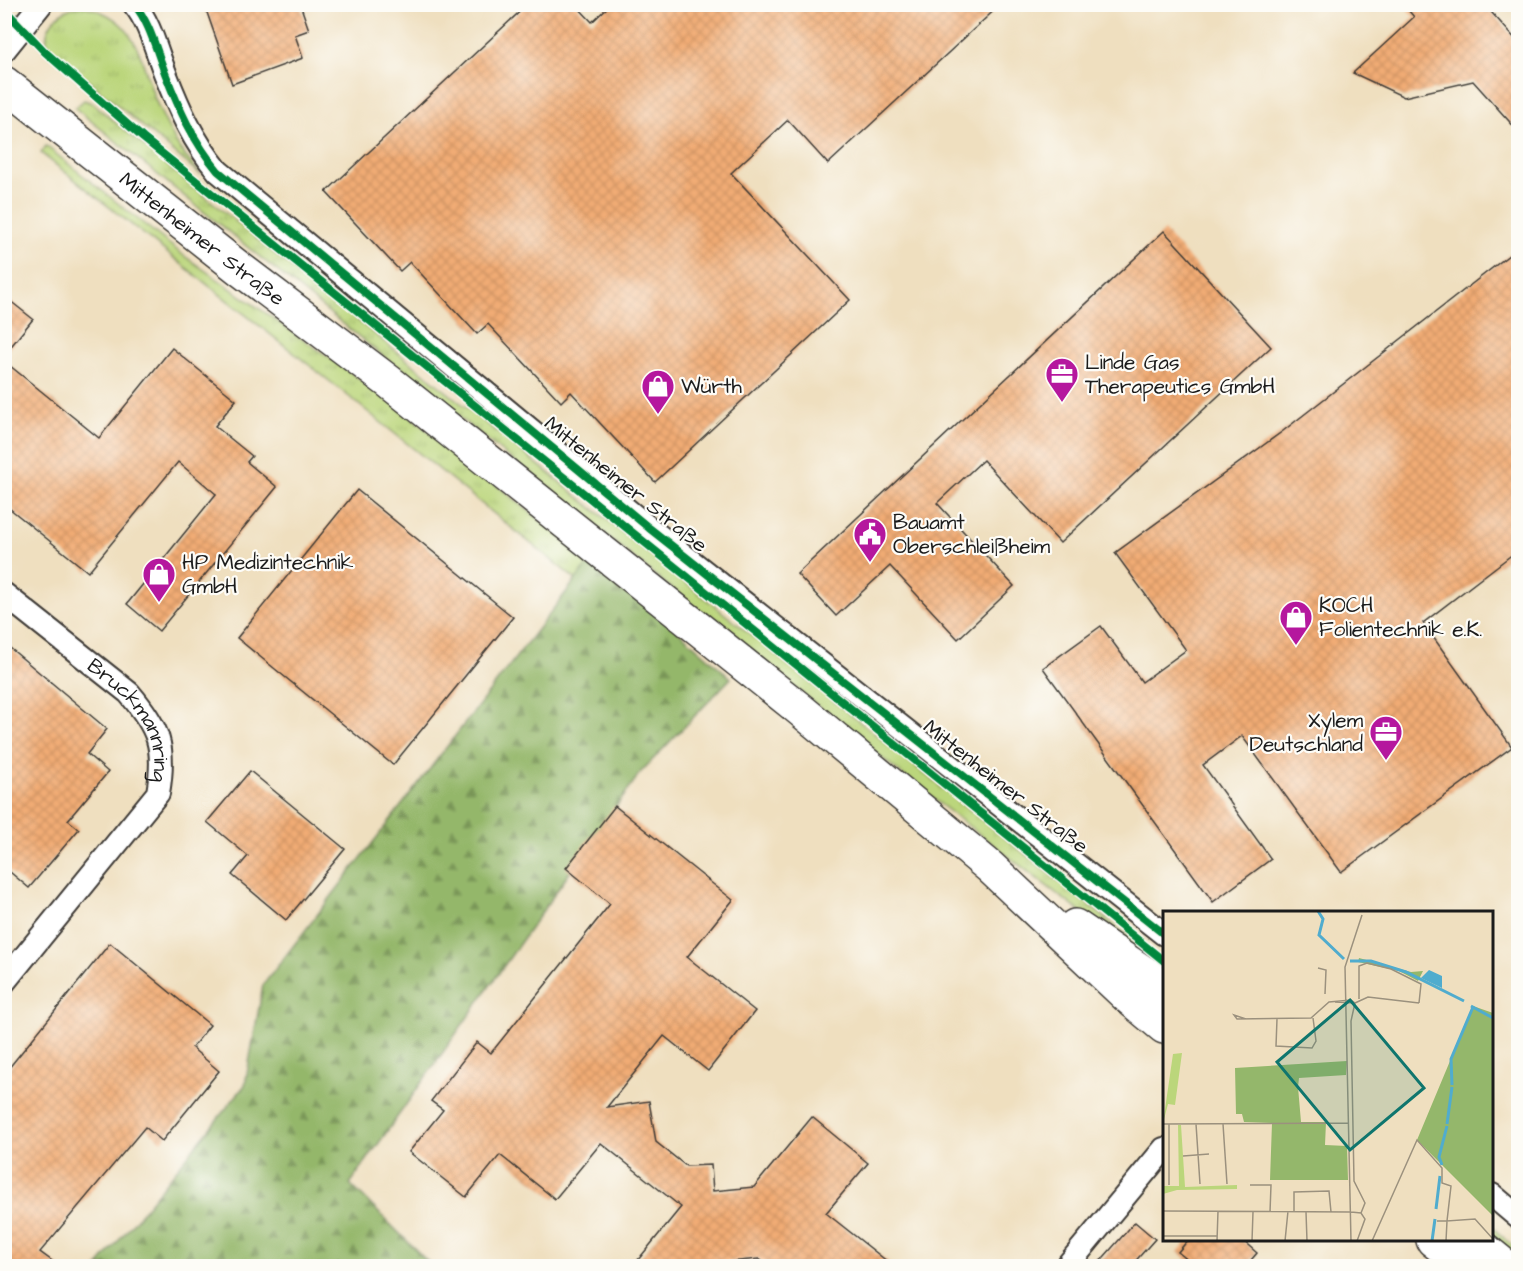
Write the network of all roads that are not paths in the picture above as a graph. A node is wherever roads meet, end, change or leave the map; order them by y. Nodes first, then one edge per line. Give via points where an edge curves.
1 (41, 4) edge
2 (134, 4) edge
3 (4, 50) edge
4 (4, 83) edge
5 (4, 594) edge
6 (990, 867) junction
7 (1163, 933) edge
8 (4, 982) edge
9 (1163, 988) edge
10 (1163, 1026) edge
11 (1163, 1150) edge
12 (1493, 1196) edge
13 (1518, 1217) edge
14 (1435, 1241) edge
15 (1475, 1241) edge
16 (1067, 1266) edge
17 (1466, 1266) edge
18 (1505, 1266) edge

1 - 3 street
2 - 7 street, Mittenheimer Straße via 146,21 189,130 218,171 649,528
4 - 6 main road, Mittenheimer Straße via 407,396 797,707
5 - 8 street, Bruckmannring via 129,693 144,711 160,743 162,768 158,793
6 - 9 main road, Mittenheimer Straße
6 - 10 main road, Mittenheimer Straße
11 - 16 street
12 - 13 street
14 - 17 main road
15 - 18 main road

